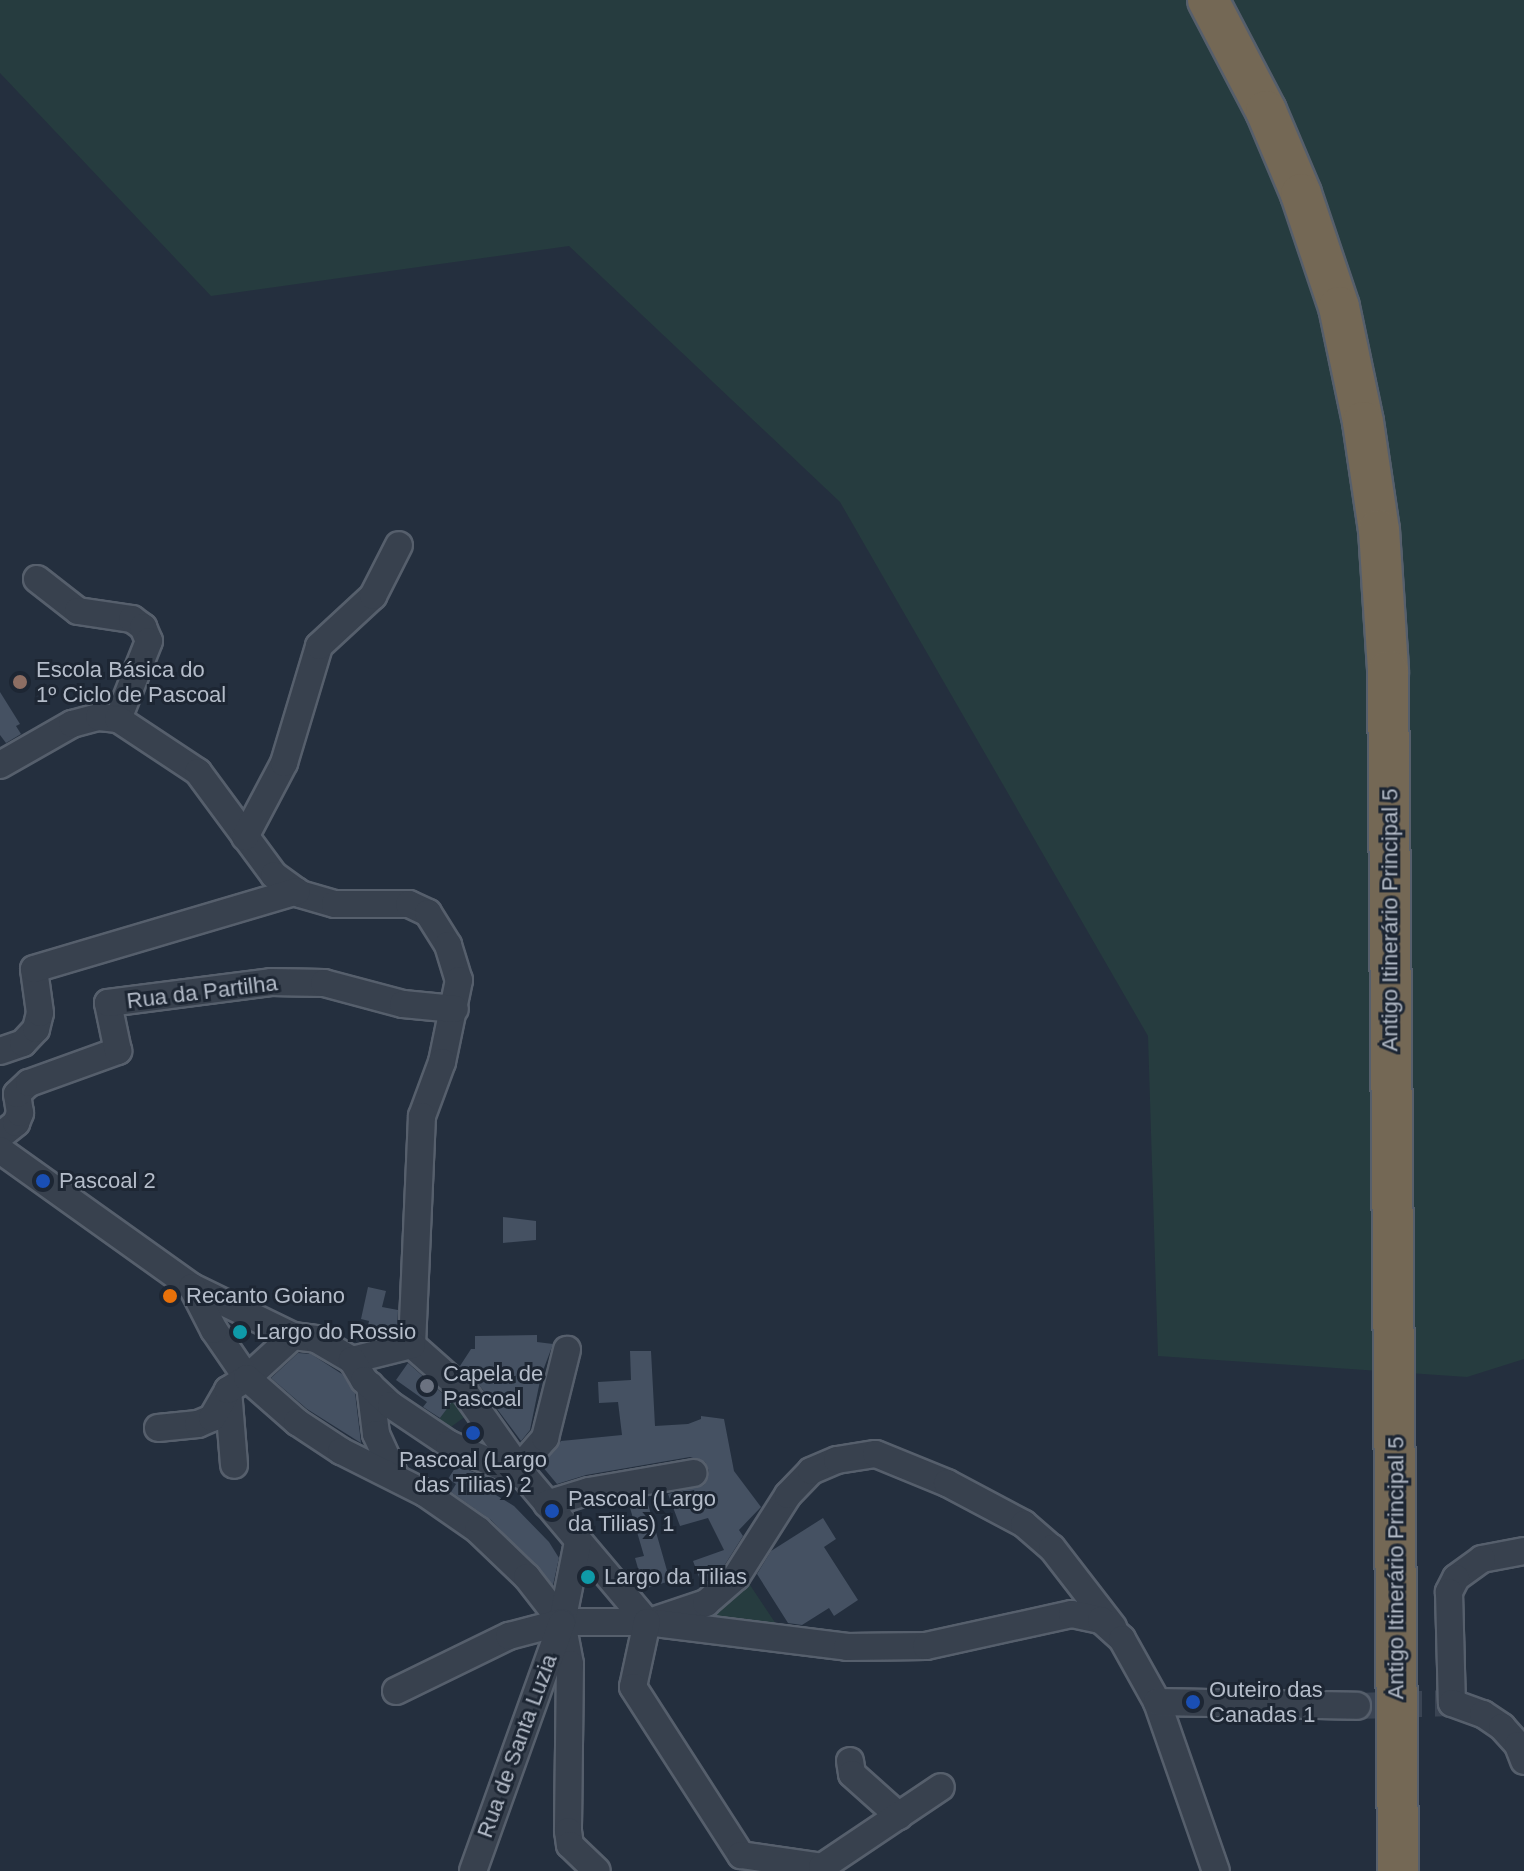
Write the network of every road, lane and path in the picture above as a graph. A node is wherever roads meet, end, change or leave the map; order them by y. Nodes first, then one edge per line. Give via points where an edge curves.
1 (1208, 0) edge
2 (399, 545) dead end
3 (37, 579) dead end
4 (118, 719) junction
5 (0, 765) edge
6 (245, 837) junction
7 (297, 891) junction
8 (455, 1009) junction
9 (0, 1051) edge
10 (0, 1136) edge
11 (0, 1150) edge
12 (192, 1287) junction
13 (293, 1336) junction
14 (412, 1345) junction
15 (567, 1350) dead end
16 (352, 1360) junction
17 (237, 1384) junction
18 (370, 1385) junction
19 (477, 1410) junction
20 (158, 1428) dead end
21 (449, 1444) junction
22 (234, 1465) dead end
23 (522, 1473) junction
24 (693, 1473) dead end
25 (396, 1478) junction
26 (547, 1504) junction
27 (578, 1542) junction
28 (1524, 1551) edge
29 (562, 1622) junction
30 (647, 1622) junction
31 (1122, 1639) junction
32 (396, 1691) dead end
33 (1157, 1702) junction
34 (1357, 1706) tunnel mouth
35 (850, 1761) dead end
36 (1524, 1761) edge
37 (941, 1787) dead end
38 (899, 1816) junction
39 (824, 1869) edge
40 (473, 1871) edge
41 (597, 1871) edge
42 (1216, 1871) edge
43 (1398, 1871) edge

1 - 43 highway, Antigo Itinerário Principal 5 via 1296,180 1339,307 1379,530 1388,671
2 - 6 street via 373,596 319,646 284,763
3 - 4 street via 78,611 132,619 143,627 149,641
4 - 5 street via 99,717 72,724
4 - 6 street via 198,772
6 - 7 street via 274,875
7 - 8 street via 335,904 409,904 428,913 448,945 459,980
7 - 9 street via 34,969 40,1013 36,1029 23,1043
8 - 10 street, Rua da Partilha via 403,1004 324,983 284,982 108,1003 118,1051 29,1083 17,1094 16,1123
8 - 14 street via 422,1116
11 - 12 street
12 - 13 street
12 - 17 street
13 - 16 street via 316,1339
13 - 17 street
14 - 16 street
14 - 19 street via 464,1391
15 - 23 street via 545,1438
16 - 18 street
17 - 20 street via 212,1418
17 - 22 street
17 - 25 street via 330,1444
18 - 21 street
18 - 25 street via 376,1434
19 - 21 street via 473,1433
19 - 23 street
21 - 23 street
23 - 26 street
24 - 26 street
25 - 29 street via 478,1530 527,1577
26 - 27 street
27 - 29 street
27 - 30 street
28 - 36 street via 1482,1559 1456,1578 1449,1592 1452,1703 1502,1727
29 - 30 street
29 - 32 street via 509,1636
29 - 40 street, Rua de Santa Luzia
29 - 41 street via 570,1664 568,1831 570,1845
30 - 31 street via 847,1647 926,1646 1072,1614 1101,1620
30 - 31 street via 706,1603 736,1577 788,1495 811,1471 837,1460 876,1454 947,1483 1024,1524 1052,1548
30 - 39 street via 633,1687 741,1855
31 - 33 street
33 - 34 street
33 - 42 street
35 - 38 street via 852,1774
37 - 38 street
38 - 39 street

